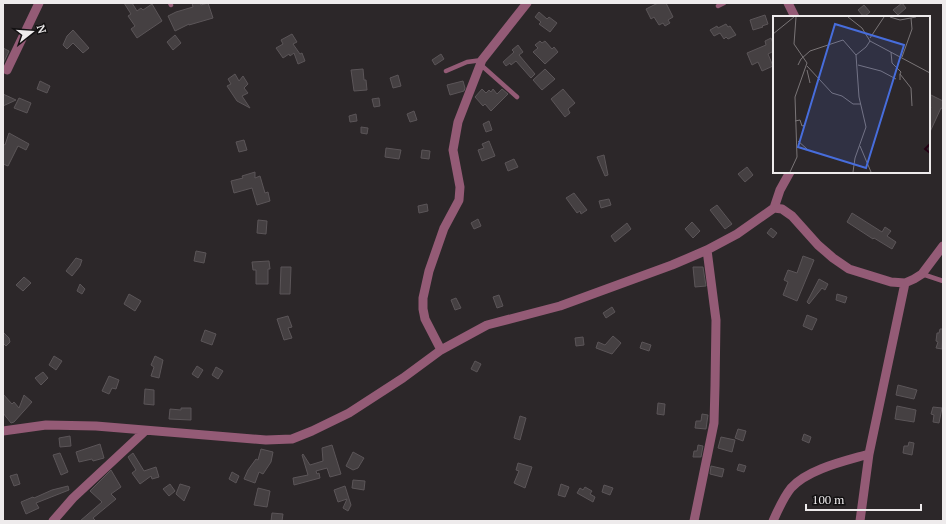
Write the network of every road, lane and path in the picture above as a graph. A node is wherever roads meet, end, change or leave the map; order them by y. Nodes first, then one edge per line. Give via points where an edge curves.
1 (39, 3) edge
2 (527, 3) edge
3 (724, 3) edge
4 (788, 3) edge
5 (718, 6) dead end
6 (794, 16) edge
7 (481, 63) junction
8 (7, 70) dead end
9 (446, 71) dead end
10 (518, 97) dead end
11 (789, 173) edge
12 (774, 208) junction
13 (943, 246) edge
14 (706, 250) junction
15 (922, 274) junction
16 (943, 281) edge
17 (905, 283) junction
18 (441, 350) junction
19 (3, 431) edge
20 (145, 431) junction
21 (869, 454) junction
22 (53, 521) edge
23 (694, 521) edge
24 (773, 521) edge
25 (860, 521) edge

1 - 8 street
2 - 7 street
3 - 5 lane
4 - 6 street
7 - 9 lane via 467,62
7 - 10 lane
7 - 18 street via 458,122 453,150 460,188 459,200 444,228 429,271 423,298 425,319
11 - 12 street
12 - 14 street via 737,234
12 - 17 street via 782,209 792,216 818,245 849,269 891,282
13 - 15 street
14 - 18 street via 560,306 487,325
14 - 23 street via 716,320 714,415
15 - 16 lane
15 - 17 street
17 - 21 street
18 - 20 street via 349,413 292,439 266,440
19 - 20 street via 46,425 96,426
20 - 22 street via 78,493
21 - 24 street via 817,471 796,482
21 - 25 street

